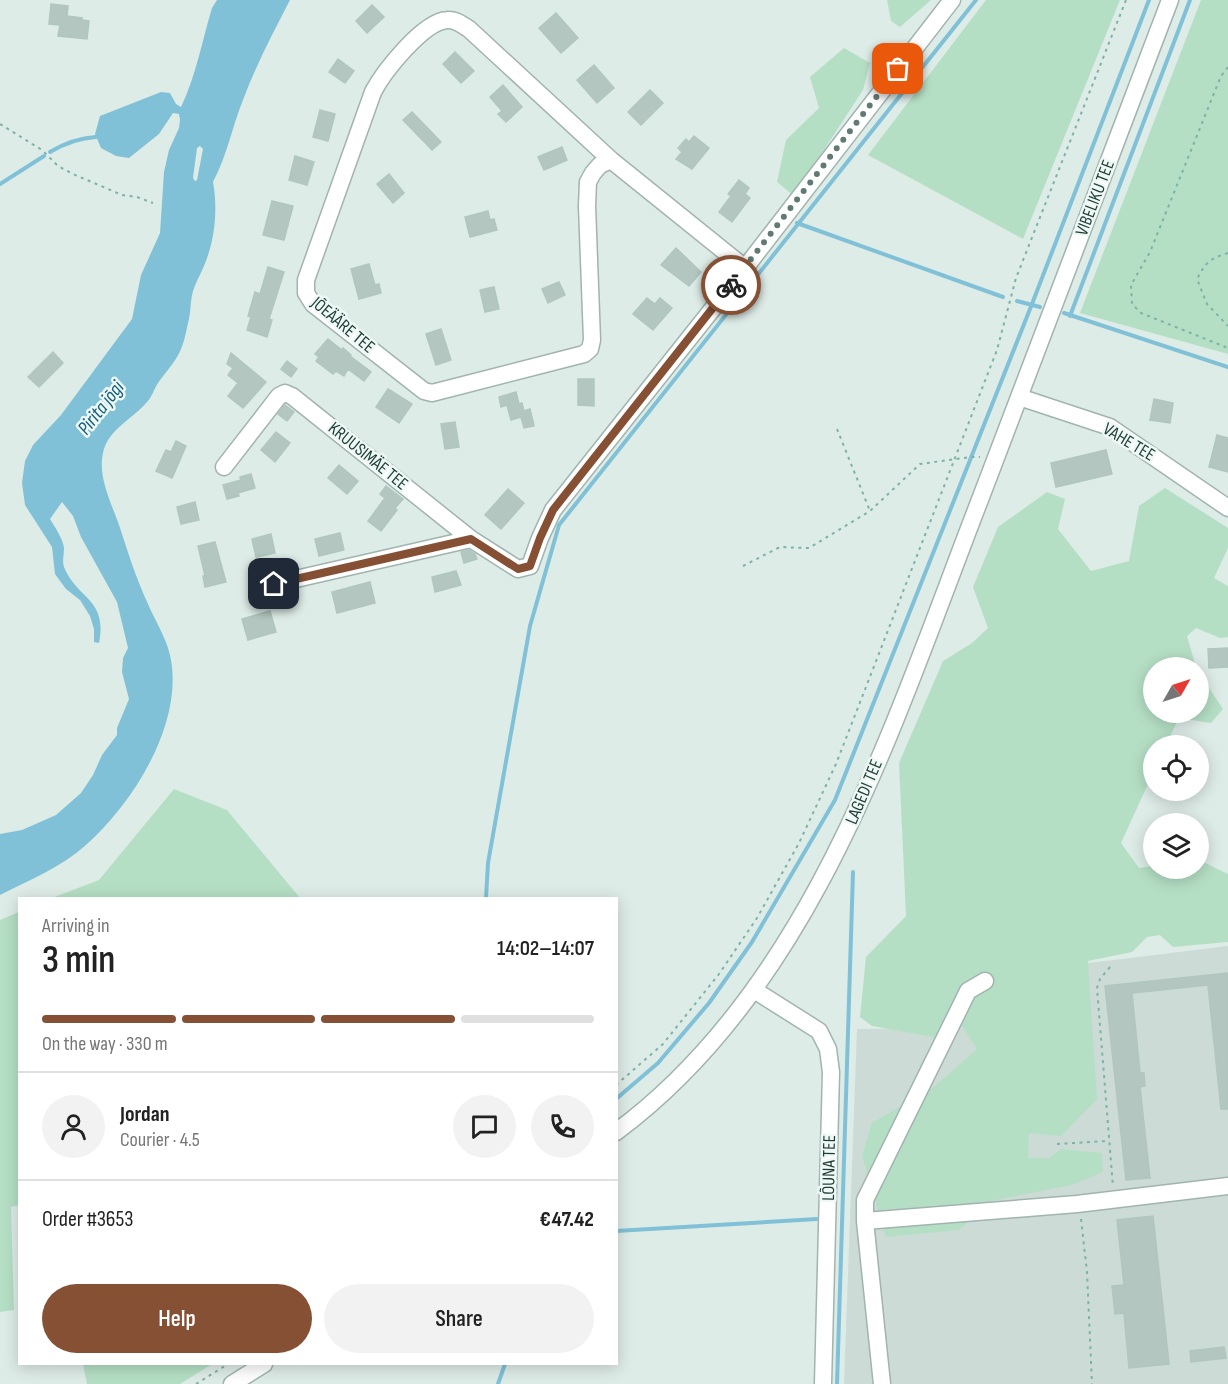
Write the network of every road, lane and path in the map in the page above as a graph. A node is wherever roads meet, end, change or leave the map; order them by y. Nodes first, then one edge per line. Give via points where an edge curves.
1 (952, 0) edge
2 (1126, 0) edge
3 (1170, 0) edge
4 (1228, 67) edge
5 (0, 124) edge
6 (611, 160) junction
7 (153, 203) dead end
8 (1228, 254) edge
9 (745, 268) junction
10 (1228, 326) edge
11 (1228, 348) edge
12 (1019, 396) junction
13 (837, 429) dead end
14 (955, 458) junction
15 (995, 459) junction
16 (224, 467) dead end
17 (1228, 508) edge
18 (870, 511) junction
19 (471, 539) junction
20 (742, 566) dead end
21 (274, 584) dead end
22 (1110, 967) dead end
23 (985, 981) dead end
24 (754, 990) junction
25 (618, 1083) edge
26 (618, 1130) edge
27 (1109, 1141) junction
28 (1057, 1144) dead end
29 (1228, 1186) edge
30 (1114, 1200) junction
31 (1079, 1204) junction
32 (865, 1221) junction
33 (226, 1365) edge
34 (262, 1365) edge
35 (196, 1384) edge
36 (232, 1384) edge
37 (823, 1384) edge
38 (882, 1384) edge
39 (1092, 1384) edge

1 - 9 street
2 - 14 path via 1016,278 997,350
3 - 12 street, VIBELIKU TEE
4 - 11 path via 1216,87 1150,252 1131,285 1132,304 1141,313
5 - 7 path via 73,174 122,195
6 - 6 street, JÕEÄÄRE TEE via 469,29 457,21 440,22 399,55 373,92 306,280 306,293 313,304 424,391 432,393 584,354 592,339 588,182 600,165
6 - 9 street, JÕEÄÄRE TEE
8 - 10 path via 1204,264 1197,279 1207,304
9 - 19 street, KRUUSIMÄE TEE via 553,510 530,566 518,569
12 - 15 street, LAGEDI TEE
12 - 17 street, VAHE TEE via 1110,427
13 - 18 path
14 - 15 path
14 - 18 path via 920,464
14 - 25 path via 836,764 799,843 749,931 719,974 663,1044
15 - 24 street, LAGEDI TEE via 850,826 800,919
16 - 19 street, KRUUSIMÄE TEE via 285,393
18 - 20 path via 808,548 780,547
19 - 21 street
22 - 27 path via 1097,988
23 - 32 street via 968,992 963,1002 865,1200
24 - 26 street, LAGEDI TEE via 694,1064
24 - 37 street, LÕUNA TEE via 819,1031 828,1049 831,1072
27 - 28 path
27 - 30 path
29 - 30 street
30 - 31 street
31 - 32 street
31 - 39 path via 1087,1272
32 - 38 street
33 - 35 path
34 - 36 street

